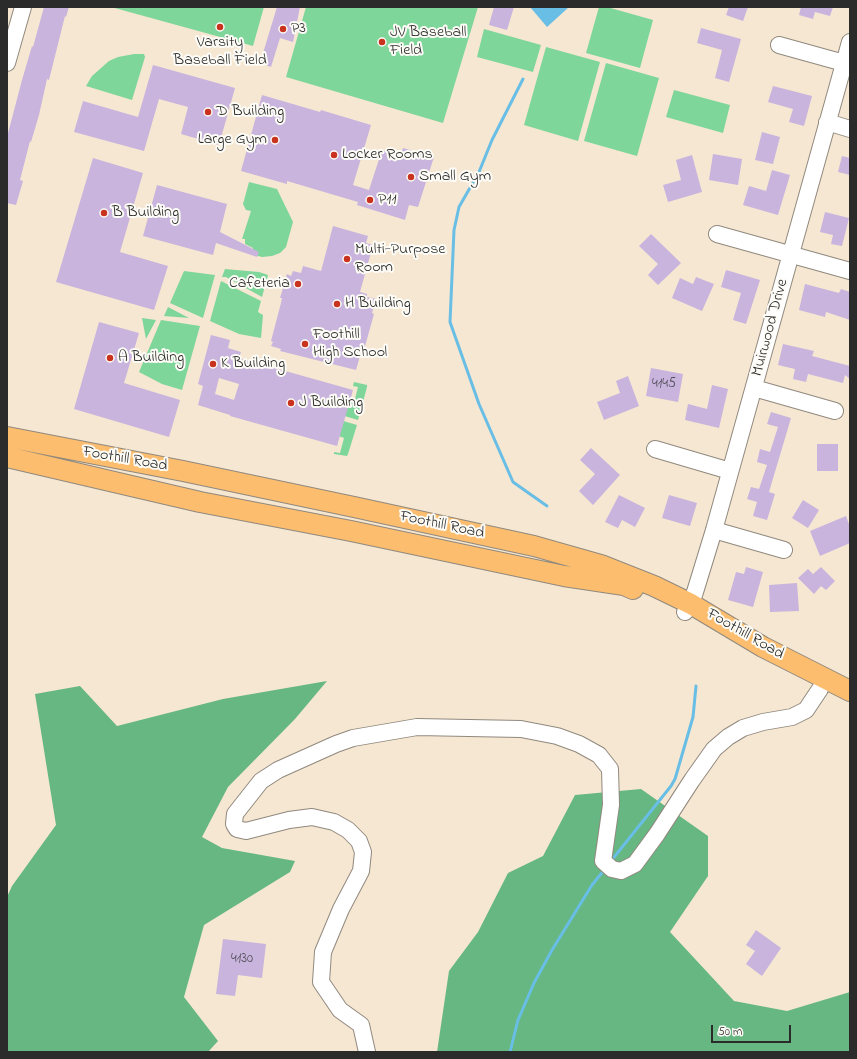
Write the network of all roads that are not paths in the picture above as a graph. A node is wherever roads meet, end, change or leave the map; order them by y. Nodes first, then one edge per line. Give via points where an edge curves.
1 (23, 7) edge
2 (850, 42) edge
3 (778, 44) dead end
4 (7, 63) edge
5 (844, 63) junction
6 (827, 122) junction
7 (850, 129) edge
8 (716, 234) dead end
9 (790, 254) junction
10 (850, 271) edge
11 (754, 388) junction
12 (835, 411) dead end
13 (7, 437) edge
14 (655, 449) dead end
15 (7, 456) edge
16 (730, 471) junction
17 (714, 530) junction
18 (784, 550) dead end
19 (688, 608) junction
20 (820, 689) junction
21 (850, 691) edge
22 (850, 697) edge
23 (367, 1052) edge

1 - 4 street
2 - 5 street, Muirwood Drive
3 - 5 street
5 - 6 street, Muirwood Drive
6 - 7 street
6 - 9 street, Muirwood Drive
8 - 9 street
9 - 10 street
9 - 11 street, Muirwood Drive
11 - 12 street
11 - 16 street, Muirwood Drive
13 - 19 main road, Foothill Road via 191,472 534,546 601,565 641,581
14 - 16 street
15 - 19 main road, Foothill Road via 200,502 564,576 624,585
16 - 17 street, Muirwood Drive
17 - 18 street
17 - 19 street, Muirwood Drive
19 - 20 main road, Foothill Road
19 - 21 main road, Foothill Road
20 - 22 main road, Foothill Road
20 - 23 street via 806,710 792,717 743,728 728,737 714,750 635,864 621,870 612,869 603,861 611,805 610,769 599,755 557,736 521,729 417,727 353,738 278,770 261,781 235,814 234,824 237,829 246,831 312,817 334,822 348,830 359,841 363,852 361,871 323,952 321,982 340,1010 361,1025

